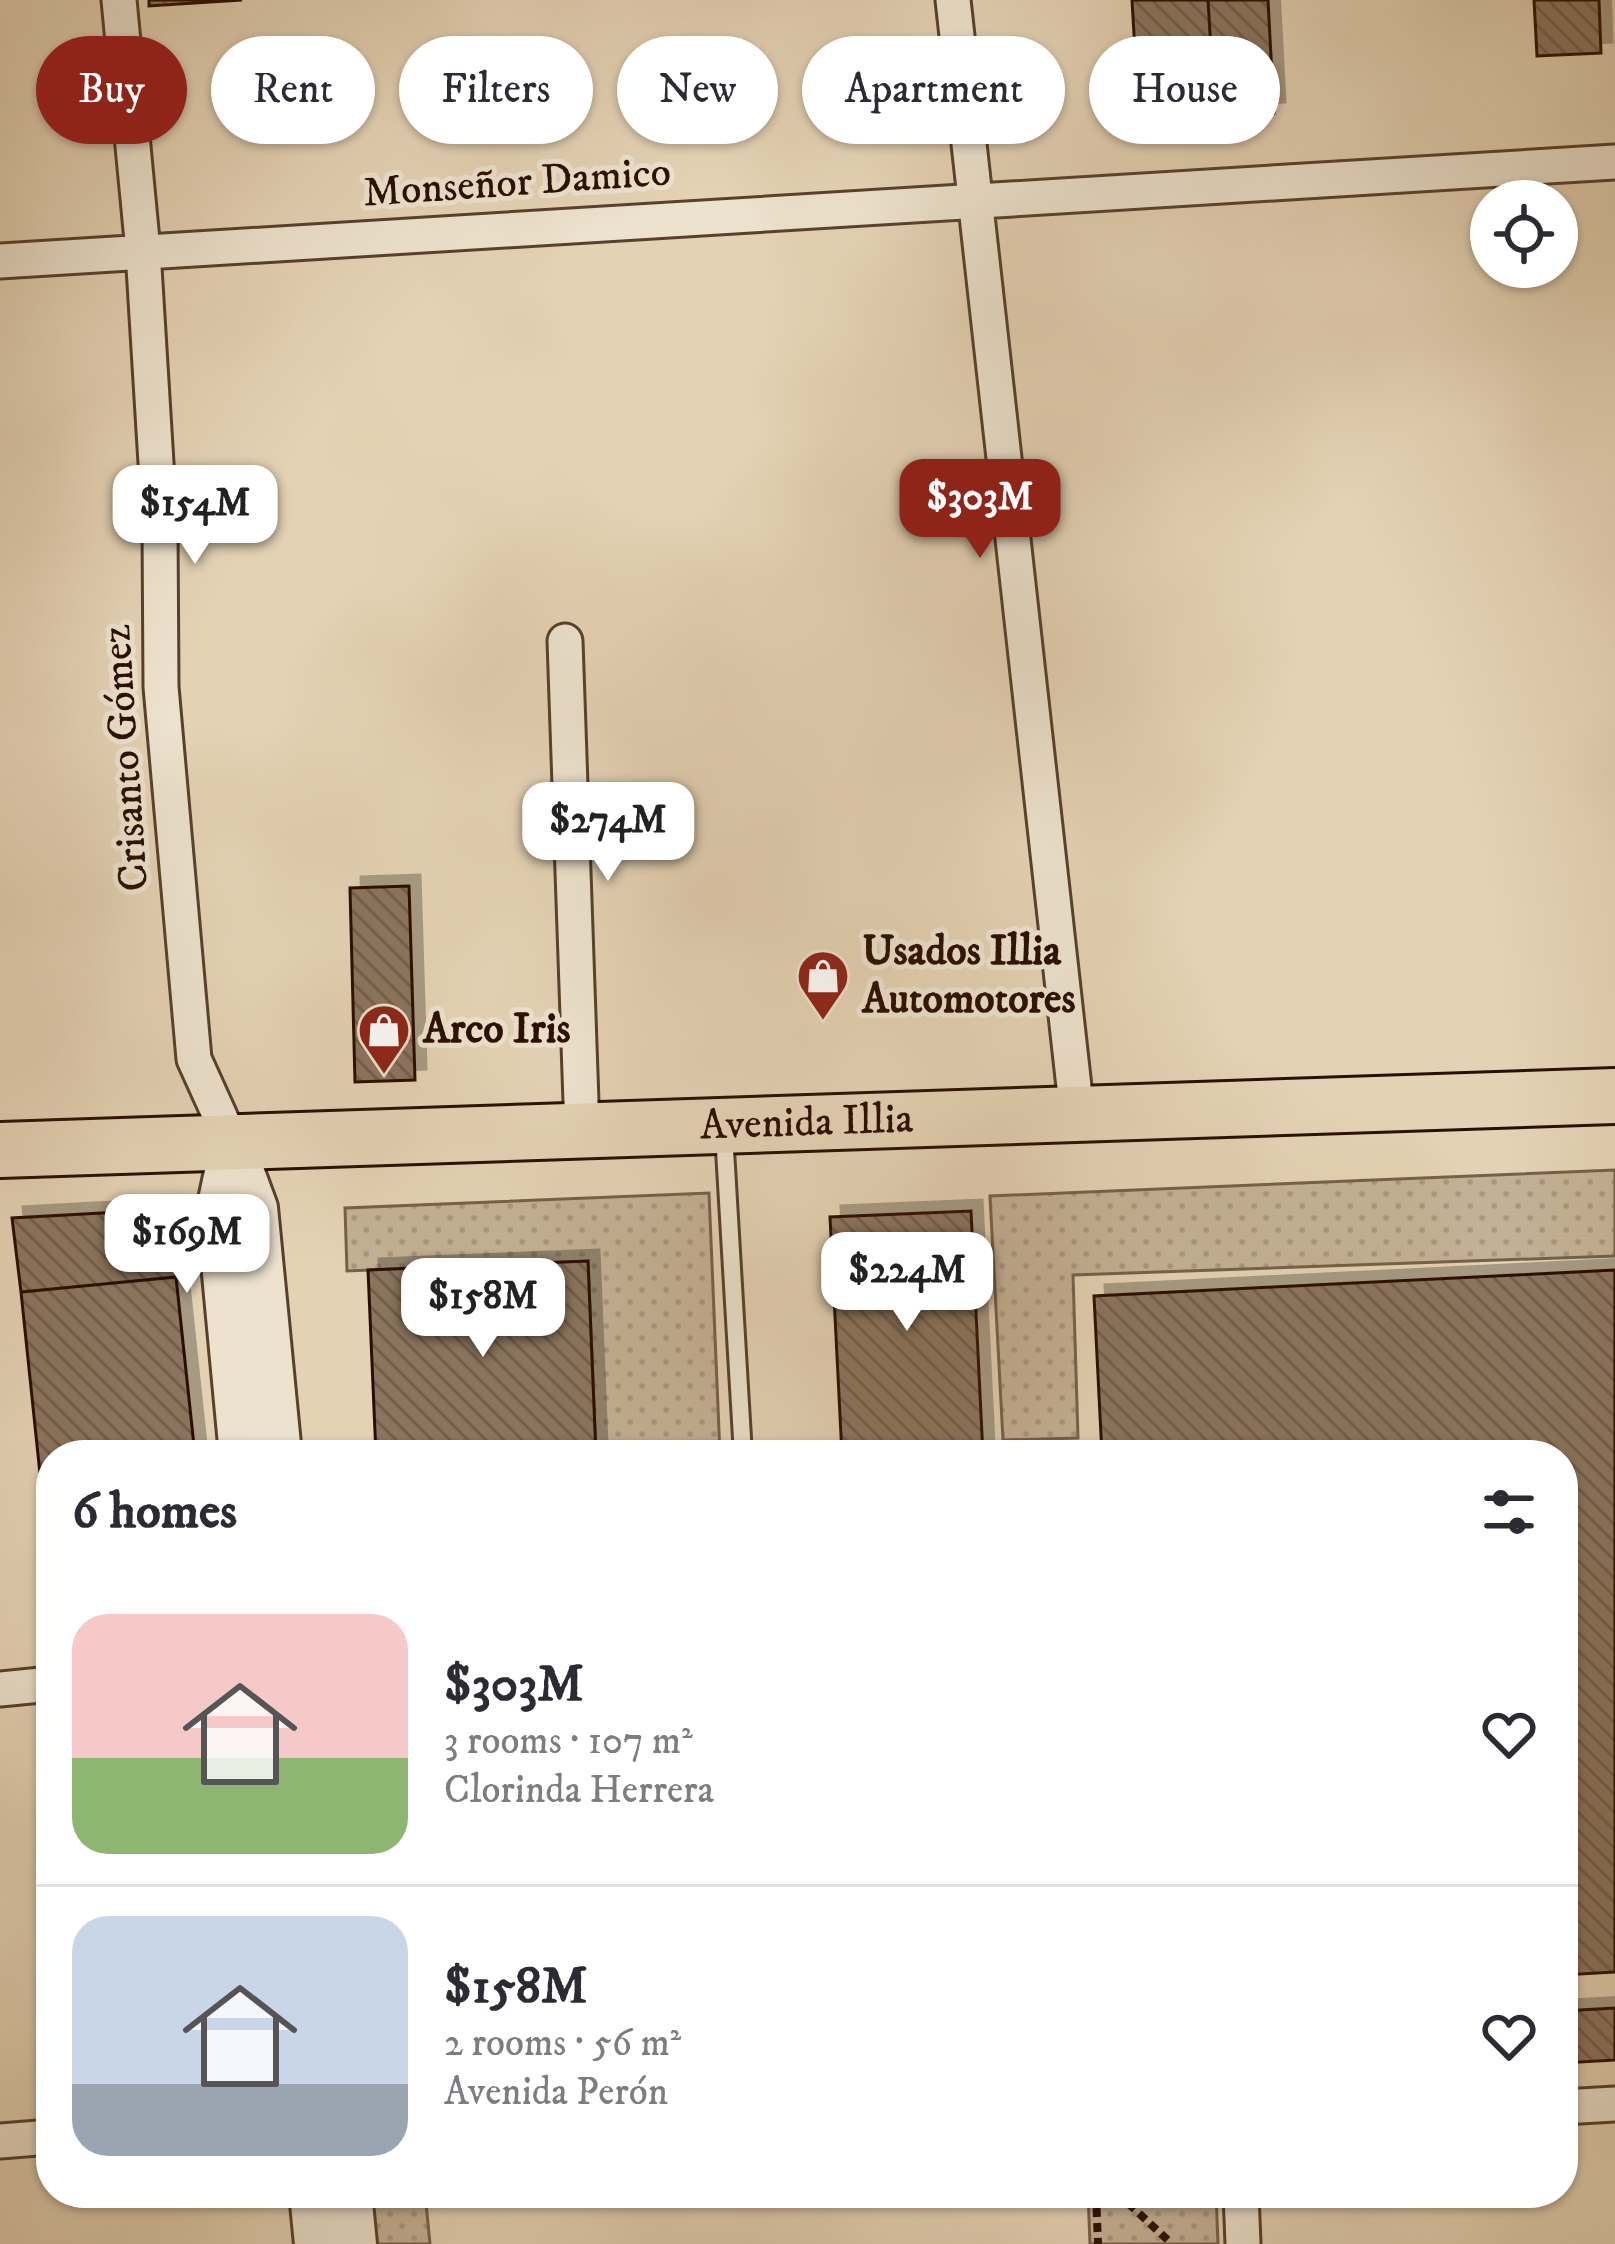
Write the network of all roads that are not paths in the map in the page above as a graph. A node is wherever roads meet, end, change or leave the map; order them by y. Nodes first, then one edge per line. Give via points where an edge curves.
1 (119, 0) edge
2 (953, 0) edge
3 (1615, 162) edge
4 (975, 199) junction
5 (143, 251) junction
6 (0, 261) edge
7 (565, 640) dead end
8 (1615, 1096) edge
9 (1077, 1114) junction
10 (723, 1126) junction
11 (582, 1131) junction
12 (232, 1143) junction
13 (0, 1150) edge
14 (240, 1440) edge
15 (279, 1440) edge
16 (742, 1440) edge
17 (36, 1685) edge
18 (0, 1688) edge
19 (1615, 2104) edge
20 (1578, 2106) edge
21 (36, 2138) edge
22 (0, 2141) edge
23 (312, 2208) edge
24 (352, 2208) edge
25 (1242, 2208) edge
26 (316, 2244) edge
27 (356, 2244) edge
28 (1243, 2244) edge

1 - 5 street, Crisanto Gómez
2 - 4 street
3 - 4 street, Monseñor Damico
4 - 5 street, Monseñor Damico
4 - 9 street
5 - 6 street, Monseñor Damico
5 - 12 street, Crisanto Gómez via 161,687 194,1059
7 - 11 street
8 - 9 main road, Avenida Illia
9 - 10 main road, Avenida Illia
10 - 11 main road, Avenida Illia
10 - 16 lane
11 - 12 main road, Avenida Illia
12 - 13 main road, Avenida Illia
12 - 14 street via 218,1210
12 - 15 street via 256,1208
17 - 18 street
19 - 20 street
21 - 22 street
23 - 26 street
24 - 27 street
25 - 28 street

